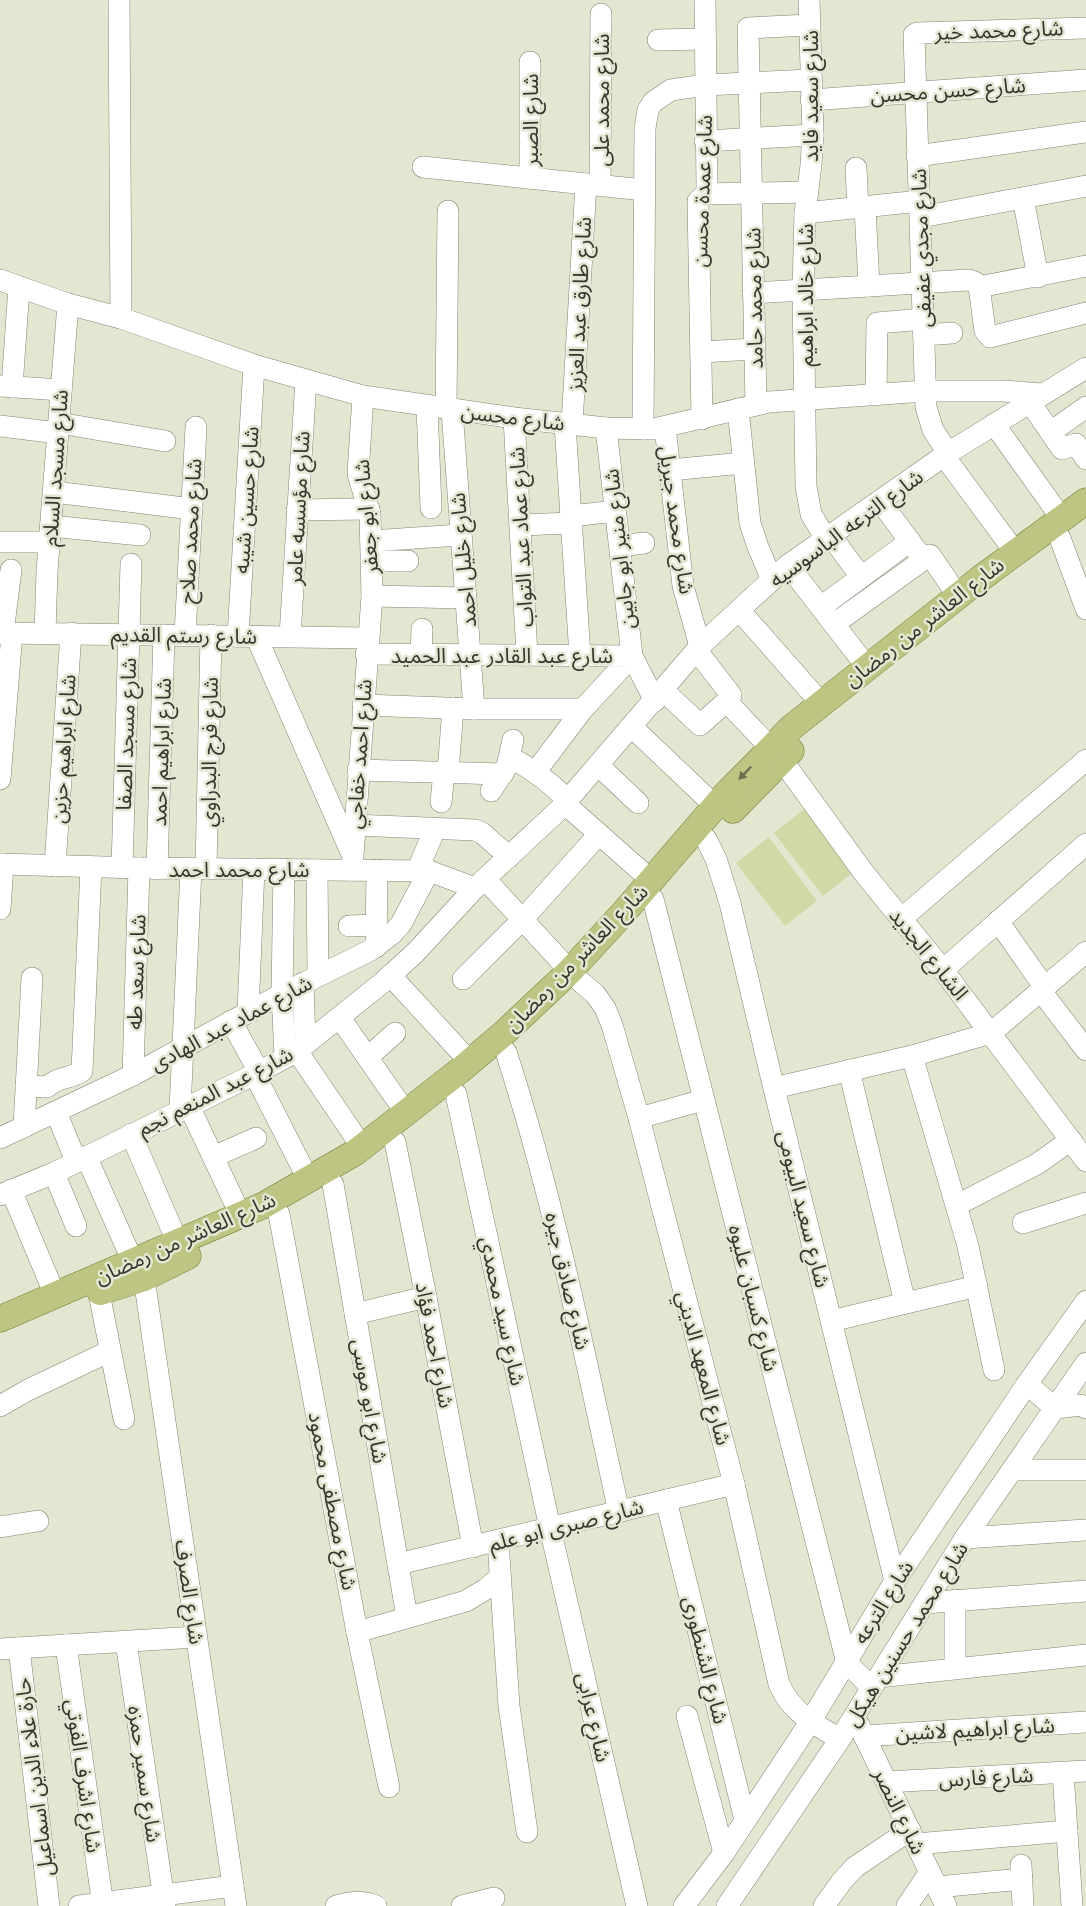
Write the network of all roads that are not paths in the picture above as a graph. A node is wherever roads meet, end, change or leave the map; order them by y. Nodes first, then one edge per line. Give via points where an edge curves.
1 (119, 0) edge
2 (705, 0) edge
3 (809, 0) edge
4 (601, 14) dead end
5 (809, 25) junction
6 (1086, 28) edge
7 (914, 37) joint
8 (705, 39) junction
9 (658, 40) dead end
10 (530, 62) dead end
11 (1086, 80) edge
12 (749, 83) junction
13 (705, 85) junction
14 (811, 90) junction
15 (915, 93) junction
16 (1086, 132) edge
17 (813, 135) junction
18 (751, 139) junction
19 (705, 141) junction
20 (917, 156) junction
21 (423, 167) dead end
22 (856, 168) dead end
23 (530, 178) junction
24 (593, 185) junction
25 (1086, 186) edge
26 (644, 190) junction
27 (807, 192) junction
28 (752, 193) junction
29 (705, 194) junction
30 (1023, 198) junction
31 (861, 207) junction
32 (920, 209) junction
33 (448, 211) dead end
34 (805, 213) junction
35 (1086, 266) edge
36 (1038, 277) junction
37 (10, 283) edge
38 (923, 283) junction
39 (869, 286) junction
40 (979, 286) junction
41 (803, 290) junction
42 (753, 293) junction
43 (68, 304) junction
44 (1086, 313) edge
45 (121, 318) junction
46 (924, 327) junction
47 (952, 333) dead end
48 (754, 349) junction
49 (701, 352) junction
50 (254, 365) junction
51 (1086, 368) edge
52 (306, 380) junction
53 (6, 387) edge
54 (60, 390) junction
55 (925, 391) junction
56 (876, 394) junction
57 (363, 396) junction
58 (1036, 398) junction
59 (805, 399) junction
60 (747, 406) junction
61 (1086, 407) edge
62 (442, 408) junction
63 (514, 418) junction
64 (702, 419) junction
65 (568, 424) junction
66 (994, 424) junction
67 (0, 426) edge
68 (196, 427) dead end
69 (58, 428) junction
70 (606, 428) junction
71 (665, 428) junction
72 (643, 429) junction
73 (1051, 432) junction
74 (165, 441) dead end
75 (946, 455) junction
76 (1086, 459) edge
77 (743, 463) junction
78 (670, 470) junction
79 (54, 492) junction
80 (880, 501) junction
81 (1086, 501) edge
82 (431, 508) dead end
83 (192, 509) junction
84 (369, 509) junction
85 (297, 510) junction
86 (616, 512) junction
87 (571, 520) junction
88 (521, 525) junction
89 (1069, 525) edge
90 (50, 534) junction
91 (140, 535) dead end
92 (460, 535) junction
93 (828, 537) junction
94 (910, 541) junction
95 (0, 542) edge
96 (644, 543) dead end
97 (621, 546) junction
98 (372, 551) junction
99 (1015, 552) junction
100 (923, 558) junction
101 (408, 561) dead end
102 (131, 564) dead end
103 (788, 565) junction
104 (5, 570) edge
105 (47, 571) junction
106 (861, 577) junction
107 (772, 580) junction
108 (985, 585) junction
109 (372, 596) junction
110 (958, 596) junction
111 (466, 598) junction
112 (820, 607) junction
113 (1086, 609) edge
114 (740, 611) junction
115 (834, 624) junction
116 (422, 629) dead end
117 (45, 632) junction
118 (5, 633) edge
119 (71, 633) junction
120 (129, 634) junction
121 (174, 634) junction
122 (211, 635) junction
123 (247, 636) junction
124 (290, 636) junction
125 (367, 646) junction
126 (699, 649) junction
127 (421, 655) junction
128 (470, 655) junction
129 (527, 655) junction
130 (580, 656) junction
131 (632, 656) junction
132 (867, 667) junction
133 (659, 696) junction
134 (3, 701) edge
135 (727, 701) junction
136 (820, 702) junction
137 (363, 705) junction
138 (464, 709) junction
139 (582, 709) junction
140 (632, 727) junction
141 (776, 754) junction
142 (1086, 760) edge
143 (1, 766) edge
144 (599, 766) junction
145 (358, 770) junction
146 (536, 771) junction
147 (446, 772) junction
148 (441, 802) dead end
149 (566, 802) junction
150 (638, 803) dead end
151 (715, 806) junction
152 (354, 825) junction
153 (435, 828) junction
154 (599, 834) junction
155 (706, 839) junction
156 (1086, 844) edge
157 (509, 857) junction
158 (352, 863) junction
159 (2, 864) edge
160 (55, 866) junction
161 (92, 867) junction
162 (140, 868) junction
163 (198, 869) junction
164 (254, 869) junction
165 (284, 869) junction
166 (316, 870) junction
167 (377, 870) junction
168 (423, 871) junction
169 (480, 884) junction
170 (652, 890) junction
171 (0, 909) edge
172 (901, 919) junction
173 (522, 921) junction
174 (998, 921) junction
175 (376, 925) junction
176 (349, 926) dead end
177 (376, 947) junction
178 (1084, 957) edge
179 (943, 970) junction
180 (390, 975) junction
181 (575, 977) junction
182 (32, 978) dead end
183 (463, 979) dead end
184 (310, 980) junction
185 (1043, 990) junction
186 (282, 994) junction
187 (240, 1017) junction
188 (340, 1018) junction
189 (395, 1033) dead end
190 (991, 1033) junction
191 (183, 1048) junction
192 (1086, 1050) edge
193 (296, 1051) junction
194 (506, 1052) junction
195 (912, 1056) junction
196 (368, 1057) junction
197 (470, 1062) junction
198 (849, 1070) junction
199 (257, 1073) junction
200 (133, 1075) junction
201 (26, 1086) junction
202 (774, 1088) junction
203 (456, 1094) junction
204 (703, 1100) junction
205 (184, 1108) junction
206 (56, 1112) junction
207 (406, 1113) junction
208 (639, 1118) junction
209 (24, 1127) junction
210 (131, 1134) junction
211 (0, 1138) edge
212 (256, 1138) dead end
213 (1071, 1140) junction
214 (395, 1143) junction
215 (362, 1147) junction
216 (213, 1157) junction
217 (81, 1159) junction
218 (1086, 1161) edge
219 (54, 1173) junction
220 (321, 1182) junction
221 (5, 1193) edge
222 (1086, 1203) edge
223 (957, 1205) junction
224 (279, 1214) junction
225 (241, 1216) junction
226 (1023, 1223) dead end
227 (76, 1226) dead end
228 (181, 1250) junction
229 (139, 1270) junction
230 (977, 1286) junction
231 (99, 1293) junction
232 (56, 1294) junction
233 (426, 1297) junction
234 (1086, 1301) edge
235 (905, 1304) junction
236 (355, 1314) junction
237 (0, 1319) edge
238 (831, 1321) junction
239 (0, 1334) edge
240 (110, 1351) junction
241 (994, 1371) dead end
242 (1083, 1371) edge
243 (1027, 1384) junction
244 (0, 1406) edge
245 (1086, 1407) edge
246 (1055, 1408) junction
247 (124, 1419) dead end
248 (1012, 1470) junction
249 (1086, 1470) edge
250 (734, 1484) junction
251 (666, 1500) junction
252 (619, 1512) junction
253 (38, 1521) dead end
254 (0, 1527) edge
255 (550, 1528) junction
256 (1086, 1530) edge
257 (966, 1538) junction
258 (498, 1541) junction
259 (473, 1547) junction
260 (398, 1564) junction
261 (500, 1577) junction
262 (895, 1581) junction
263 (1086, 1591) edge
264 (955, 1600) junction
265 (925, 1603) junction
266 (407, 1617) junction
267 (357, 1632) junction
268 (196, 1638) junction
269 (126, 1642) junction
270 (66, 1645) junction
271 (9, 1648) edge
272 (1086, 1655) edge
273 (847, 1663) junction
274 (956, 1668) junction
275 (875, 1683) junction
276 (687, 1716) dead end
277 (855, 1716) junction
278 (810, 1722) junction
279 (1086, 1722) edge
280 (864, 1736) junction
281 (840, 1739) junction
282 (1086, 1771) edge
283 (1063, 1773) junction
284 (887, 1782) junction
285 (389, 1787) dead end
286 (745, 1820) junction
287 (1067, 1831) junction
288 (527, 1832) dead end
289 (913, 1837) junction
290 (728, 1847) junction
291 (758, 1859) junction
292 (938, 1888) edge
293 (234, 1896) edge
294 (494, 1898) dead end
295 (164, 1900) edge
296 (103, 1904) edge
297 (49, 1906) edge
298 (80, 1906) edge
299 (336, 1906) edge
300 (376, 1906) edge
301 (462, 1906) edge
302 (637, 1906) edge
303 (684, 1906) edge
304 (727, 1906) edge
305 (824, 1906) edge
306 (907, 1906) edge
307 (1023, 1906) edge
308 (1072, 1906) edge

1 - 45 street
2 - 8 street, شارع عمدة محسن
3 - 5 street, شارع سعيد فايد
4 - 24 street, شارع محمد على
5 - 12 street, شارع محمد حامد via 748,28
5 - 14 street, شارع سعيد فايد
6 - 7 street, شارع محمد خير via 917,33
7 - 15 street, شارع مجدي عفيفى
8 - 9 street
8 - 13 street, شارع عمدة محسن
10 - 23 street, شارع الصبر
11 - 15 street, شارع حسن محسن
12 - 13 street, شارع حسن محسن
12 - 14 street, شارع حسن محسن
12 - 18 street, شارع محمد حامد
13 - 19 street, شارع عمدة محسن
13 - 26 street, شارع حسن محسن via 670,90 648,110
14 - 15 street, شارع حسن محسن
14 - 17 street, شارع سعيد فايد
15 - 20 street, شارع مجدي عفيفى
16 - 20 street
17 - 18 street
17 - 27 street, شارع سعيد فايد
18 - 19 street
18 - 28 street, شارع محمد حامد
19 - 29 street, شارع عمدة محسن
20 - 32 street, شارع مجدي عفيفى
21 - 23 street
22 - 31 street
23 - 24 street
24 - 26 street
24 - 65 street, شارع طارق عبد العزيز
25 - 30 street
26 - 72 street, شارع حسن محسن
27 - 28 street
27 - 34 street, شارع خالد ابراهيم
28 - 29 street
28 - 42 street, شارع محمد حامد
29 - 49 street, شارع عمدة محسن via 698,201
30 - 32 street
30 - 36 street
31 - 32 street
31 - 34 street
31 - 39 street
32 - 38 street, شارع مجدي عفيفى
33 - 62 street
34 - 41 street, شارع خالد ابراهيم
35 - 36 street
36 - 40 street
37 - 43 street, شارع محسن
37 - 53 street
38 - 39 street
38 - 40 street via 972,280
38 - 46 street, شارع مجدي عفيفى
39 - 41 street
40 - 44 street via 985,331 990,337
41 - 42 street
41 - 59 street, شارع خالد ابراهيم
42 - 48 street, شارع محمد حامد
43 - 45 street, شارع محسن
43 - 54 street, شارع مسجد السلام
45 - 50 street, شارع محسن
46 - 47 street
46 - 55 street, شارع مجدي عفيفى
46 - 56 street via 877,323
48 - 49 street
48 - 60 street, شارع محمد حامد
49 - 64 street, شارع عمدة محسن
50 - 52 street, شارع محسن
50 - 123 street, شارع حسين شيبه
51 - 58 street, شارع الترعه الباسوسيه
52 - 57 street, شارع محسن
52 - 85 street, شارع مؤسسه عامر
53 - 54 street
54 - 69 street, شارع مسجد السلام
55 - 56 street, شارع محسن
55 - 58 street, شارع محسن via 993,391
55 - 75 street, شارع مجدي عفيفى via 931,425
56 - 59 street, شارع محسن
57 - 62 street, شارع محسن
57 - 84 street, شارع ابو جعفر via 358,474
58 - 66 street, شارع الترعه الباسوسيه
58 - 73 street
59 - 60 street, شارع محسن
59 - 93 street, شارع خالد ابراهيم via 807,500 811,514
60 - 64 street, شارع محسن
60 - 77 street, شارع محمد حامد
61 - 73 street
62 - 63 street, شارع محسن
62 - 82 street
62 - 92 street, شارع خليل احمد
63 - 65 street, شارع محسن
63 - 88 street, شارع عماد عبد التواب
64 - 71 street, شارع محسن
65 - 70 street, شارع محسن
65 - 87 street, شارع طارق عبد العزيز
66 - 75 street, شارع الترعه الباسوسيه
66 - 89 street
67 - 69 street
68 - 83 street, شارع محمد صلاح
69 - 74 street
69 - 79 street, شارع مسجد السلام
70 - 72 street, شارع محسن
70 - 86 street, شارع منير ابو جابين
71 - 72 street, شارع محسن
71 - 78 street, شارع محمد جبريل
73 - 76 street via 1062,449 1076,444
75 - 80 street, شارع الترعه الباسوسيه
75 - 99 street, شارع مجدي عفيفى
77 - 78 street
77 - 107 street, شارع محمد حامد via 752,529
78 - 126 street, شارع محمد جبريل via 683,586
79 - 83 street
79 - 90 street, شارع مسجد السلام
80 - 93 street, شارع الترعه الباسوسيه
80 - 94 street
81 - 89 main road, شارع العاشر من رمضان
83 - 121 street, شارع محمد صلاح
84 - 85 street
84 - 98 street, شارع ابو جعفر
85 - 124 street, شارع مؤسسه عامر
86 - 87 street
86 - 97 street, شارع منير ابو جابين
87 - 88 street
87 - 130 street, شارع طارق عبد العزيز
88 - 129 street, شارع عماد عبد التواب
89 - 99 main road, شارع العاشر من رمضان
89 - 108 main road, شارع العاشر من رمضان
89 - 113 street
90 - 91 street
90 - 95 street
90 - 105 street, شارع مسجد السلام
92 - 98 street
92 - 111 street, شارع خليل احمد
93 - 103 street, شارع الترعه الباسوسيه
93 - 106 street, شارع خالد ابراهيم
94 - 100 street
94 - 106 street
96 - 97 street
97 - 131 street, شارع منير ابو جابين
98 - 101 street
98 - 109 street, شارع ابو جعفر
99 - 108 main road, شارع العاشر من رمضان
100 - 110 street via 931,556
100 - 115 street
102 - 120 street, شارع مسجد الصفا
103 - 107 street, شارع الترعه الباسوسيه
103 - 112 street
104 - 105 street
104 - 118 street
105 - 117 street, شارع مسجد السلام
106 - 112 street
107 - 114 street, شارع الترعه الباسوسيه
108 - 110 main road, شارع العاشر من رمضان
108 - 141 main road, شارع العاشر من رمضان via 826,718
109 - 111 street
109 - 125 street, شارع ابو جعفر
110 - 132 main road, شارع العاشر من رمضان
111 - 128 street, شارع خليل احمد
112 - 115 street
114 - 126 street, شارع الترعه الباسوسيه
114 - 136 street
115 - 132 street
116 - 127 street
117 - 118 street, شارع رستم القديم
117 - 119 street, شارع رستم القديم
118 - 134 street
119 - 120 street, شارع رستم القديم
119 - 160 street, شارع ابراهيم حزين
120 - 121 street, شارع رستم القديم
120 - 162 street, شارع مسجد الصفا
121 - 122 street, شارع رستم القديم
121 - 162 street, شارع ابراهيم احمد
122 - 123 street, شارع رستم القديم
122 - 163 street, شارع فرج البدراوي
123 - 124 street, شارع رستم القديم
123 - 158 street
124 - 125 street, شارع رستم القديم
125 - 127 street, شارع عبد القادر عبد الحميد
125 - 137 street, شارع احمد خفاجي
126 - 133 street, شارع الترعه الباسوسيه
126 - 135 street via 731,695
127 - 128 street, شارع عبد القادر عبد الحميد
128 - 129 street, شارع عبد القادر عبد الحميد
128 - 138 street, شارع خليل احمد
129 - 130 street, شارع عبد القادر عبد الحميد
130 - 131 street, شارع عبد القادر عبد الحميد
131 - 133 street, شارع منير ابو جابين
131 - 139 street, شارع عبد القادر عبد الحميد
132 - 136 main road, شارع العاشر من رمضان
133 - 135 street via 700,724
133 - 140 street, شارع الترعه الباسوسيه
134 - 143 street
135 - 141 street, الشارع الجديد
136 - 141 main road, شارع العاشر من رمضان
137 - 138 street
137 - 145 street, شارع احمد خفاجي
138 - 139 street
138 - 147 street, شارع خليل احمد
139 - 146 street, شارع عبد القادر عبد الحميد
140 - 144 street, شارع الترعه الباسوسيه
140 - 151 street
141 -> 151 main road, شارع العاشر من رمضان
141 - 155 main road, شارع العاشر من رمضان
141 - 172 street, الشارع الجديد
142 - 172 street
144 - 149 street, شارع الترعه الباسوسيه
144 - 150 street
145 - 147 street
145 - 152 street, شارع احمد خفاجي
146 - 147 street via 504,766
146 - 149 street
147 - 148 street, شارع خليل احمد
149 - 154 street
149 - 157 street, شارع الترعه الباسوسيه
151 - 170 main road, شارع العاشر من رمضان
152 - 153 street
152 - 158 street, شارع احمد خفاجي
153 - 157 street via 479,831
153 - 168 street, شارع عماد عبد الهادى
154 - 170 street
154 - 173 street
155 - 170 main road, شارع العاشر من رمضان
155 - 202 street, شارع سعيد البيومى via 730,903
156 - 174 street
157 - 169 street, شارع الترعه الباسوسيه
158 - 166 street, شارع محمد احمد
158 - 167 street, شارع محمد احمد
159 - 160 street, شارع محمد احمد
159 - 171 street
160 - 161 street, شارع محمد احمد
161 - 162 street, شارع محمد احمد
161 - 201 street via 82,1069 47,1087
162 - 163 street, شارع محمد احمد
162 - 200 street, شارع سعد طه
163 - 164 street, شارع محمد احمد
163 - 191 street, شارع فرج البدراوي
164 - 165 street, شارع محمد احمد
164 - 187 street
165 - 166 street, شارع محمد احمد
165 - 186 street
166 - 184 street
167 - 168 street, شارع محمد احمد
167 - 175 street
168 - 169 street, شارع محمد احمد
168 - 177 street, شارع عماد عبد الهادى via 401,924
169 - 173 street, شارع محمد احمد
169 - 180 street, شارع عبد المنعم نجم
170 - 181 main road, شارع العاشر من رمضان
170 - 204 street, شارع كسبان عليوه
172 - 179 street, الشارع الجديد
173 - 181 street, شارع محمد احمد
173 - 183 street
174 - 179 street
174 - 185 street
175 - 176 street
175 - 177 street
177 - 184 street, شارع عماد عبد الهادى
178 - 185 street
179 - 190 street, الشارع الجديد
180 - 188 street, شارع عبد المنعم نجم
180 - 197 street
181 - 194 main road, شارع العاشر من رمضان
181 - 197 main road, شارع العاشر من رمضان
181 - 208 street, شارع المعهد الديني via 605,1008
182 - 201 street
184 - 186 street, شارع عماد عبد الهادى
184 - 193 street
185 - 190 street
185 - 192 street
186 - 187 street, شارع عماد عبد الهادى
186 - 193 street
187 - 191 street, شارع عماد عبد الهادى
187 - 199 street, شارع ابو موسى
188 - 193 street, شارع عبد المنعم نجم
188 - 196 street
189 - 196 street
190 - 195 street
190 - 213 street, الشارع الجديد
191 - 200 street, شارع عماد عبد الهادى
191 - 205 street, شارع فرج البدراوي
193 - 199 street, شارع عبد المنعم نجم
193 - 215 street
194 - 203 main road, شارع العاشر من رمضان
194 - 252 street, شارع صادق جيره via 559,1238
195 - 198 street
195 - 223 street
196 - 207 street
197 - 207 main road, شارع العاشر من رمضان
198 - 202 street
198 - 235 street
199 - 205 street, شارع عبد المنعم نجم
199 - 220 street, شارع ابو موسى
200 - 206 street, شارع عماد عبد الهادى
201 - 209 street
202 - 238 street, شارع سعيد البيومى
203 - 214 main road, شارع العاشر من رمضان
203 - 255 street, شارع سيد محمدي
204 - 208 street
204 - 273 street, شارع كسبان عليوه
205 - 210 street, شارع عبد المنعم نجم
205 - 216 street
206 - 209 street, شارع عماد عبد الهادى
206 - 217 street, شارع الصرف
207 - 215 main road, شارع العاشر من رمضان
208 - 250 street, شارع المعهد الديني
209 - 211 street, شارع عماد عبد الهادى
210 - 217 street, شارع عبد المنعم نجم
210 - 228 street
212 - 216 street
213 - 218 street, الشارع الجديد
213 - 223 street via 1037,1164
214 - 220 main road, شارع العاشر من رمضان
214 - 233 street, شارع احمد فؤاد
215 - 220 main road, شارع العاشر من رمضان
216 - 225 street
217 - 219 street, شارع عبد المنعم نجم
217 - 229 street, شارع الصرف
219 - 221 street, شارع عبد المنعم نجم
219 - 227 street
220 - 224 main road, شارع العاشر من رمضان
220 - 225 main road, شارع العاشر من رمضان
220 - 236 street, شارع ابو موسى
221 - 232 street
222 - 226 street
223 - 230 street
224 - 228 main road, شارع العاشر من رمضان
224 - 267 street, شارع مصطفى محمود
225 - 228 main road, شارع العاشر من رمضان
228 - 229 main road, شارع العاشر من رمضان
229 - 231 main road, شارع العاشر من رمضان
229 - 232 main road, شارع العاشر من رمضان
229 - 268 street, شارع الصرف
230 - 235 street
230 - 241 street
231 - 239 main road, شارع العاشر من رمضان
231 - 240 street
232 - 237 main road, شارع العاشر من رمضان
233 - 236 street
233 - 259 street, شارع احمد فؤاد
234 - 243 street, شارع الترعه
235 - 238 street
236 - 260 street, شارع ابو موسى
238 - 262 street, شارع سعيد البيومى
240 - 244 street
240 - 247 street
242 - 246 street, شارع محمد حسنين هيكل
243 - 246 street
243 - 262 street, شارع الترعه
245 - 246 street
246 - 248 street, شارع محمد حسنين هيكل
248 - 249 street
248 - 257 street, شارع محمد حسنين هيكل
250 - 251 street, شارع صبرى ابو علم
250 - 278 street, شارع المعهد الديني via 779,1684 791,1704
251 - 252 street, شارع صبرى ابو علم
251 - 286 street, شارع الشنطورى
252 - 255 street, شارع صبرى ابو علم
253 - 254 street
255 - 258 street, شارع صبرى ابو علم
255 - 302 street, شارع عرابى
256 - 257 street
257 - 265 street, شارع محمد حسنين هيكل
258 - 259 street, شارع صبرى ابو علم
258 - 261 street
259 - 260 street, شارع صبرى ابو علم
260 - 266 street, شارع ابو موسى
261 - 266 street via 466,1601
261 - 288 street via 509,1706
262 - 273 street, شارع الترعه
263 - 264 street
264 - 265 street
264 - 274 street
265 - 275 street, شارع محمد حسنين هيكل
266 - 267 street
267 - 285 street, شارع مصطفى محمود
268 - 269 street
268 - 293 street, شارع الصرف
269 - 270 street
269 - 295 street, شارع سمير حمزه
270 - 271 street
270 - 296 street, شارع اشرف الفوتي
271 - 297 street, حارة علاء الدين اسماعيل
272 - 274 street
273 - 275 street, شارع كسبان عليوه via 857,1676
273 - 278 street, شارع الترعه
274 - 275 street
275 - 277 street, شارع محمد حسنين هيكل
276 - 290 street
277 - 280 street, شارع النصر
277 - 281 street, شارع محمد حسنين هيكل
278 - 281 street, شارع المعهد الديني
278 - 286 street, شارع الترعه
279 - 280 street, شارع ابراهيم لاشين
280 - 284 street, شارع النصر
281 - 291 street, شارع محمد حسنين هيكل
282 - 283 street, شارع فارس
283 - 284 street, شارع فارس
283 - 287 street
284 - 289 street, شارع النصر
286 - 290 street, شارع الترعه
287 - 289 street
287 - 308 street
289 - 292 street, شارع النصر
289 - 305 street via 855,1867
290 - 291 street
290 - 303 street, شارع الترعه
291 - 304 street, شارع محمد حسنين هيكل
292 - 306 street
292 - 307 street via 1021,1872
293 - 295 street
294 - 301 street
295 - 296 street
296 - 298 street
299 - 300 street via 354,1902

